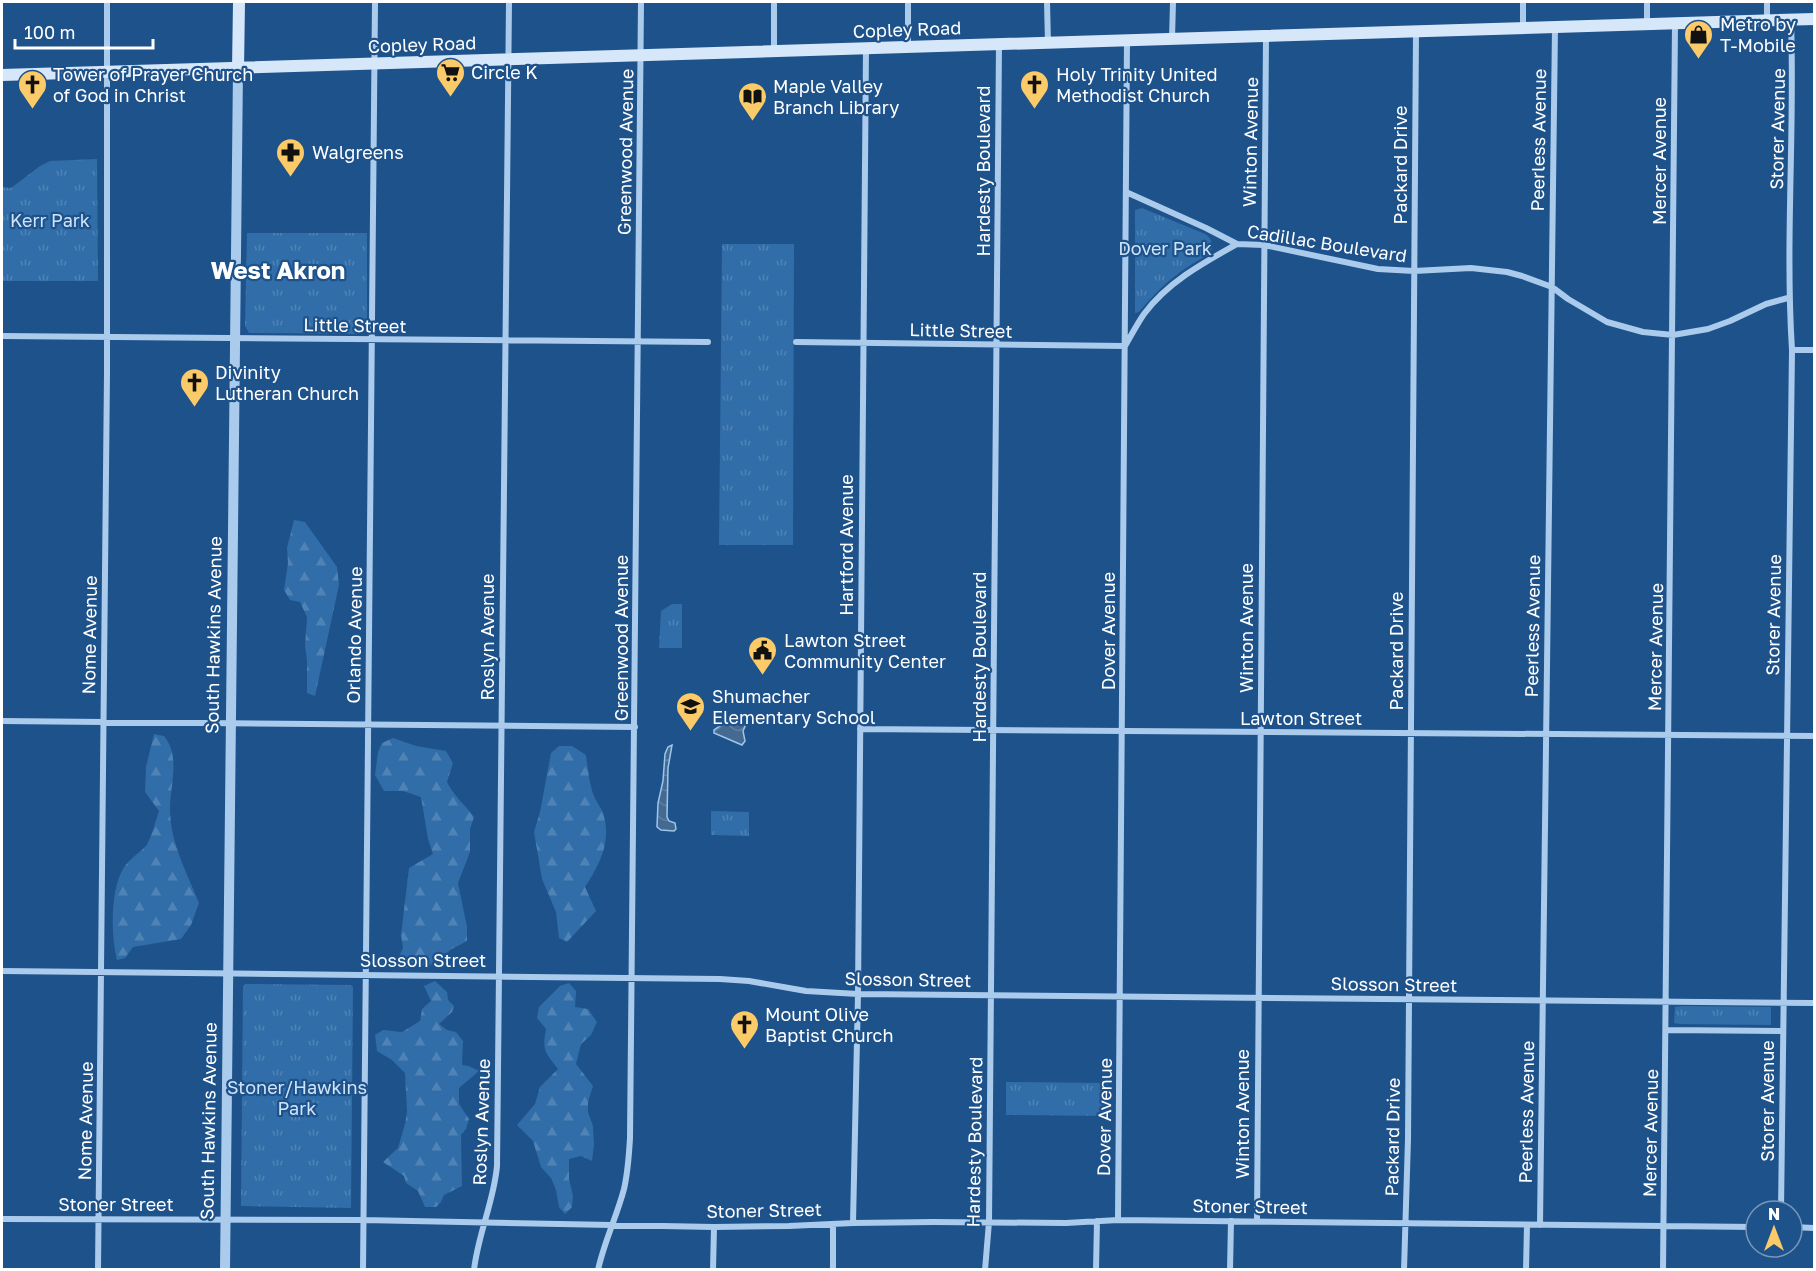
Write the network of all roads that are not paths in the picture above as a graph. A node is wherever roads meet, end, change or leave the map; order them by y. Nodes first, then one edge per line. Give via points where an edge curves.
1 (107, 2) edge
2 (239, 2) edge
3 (375, 2) edge
4 (509, 2) edge
5 (641, 2) edge
6 (774, 2) edge
7 (908, 2) edge
8 (1047, 2) edge
9 (1173, 2) edge
10 (1523, 2) edge
11 (1647, 2) edge
12 (1767, 2) edge
13 (1815, 19) edge
14 (1791, 20) junction
15 (1767, 21) junction
16 (1647, 24) junction
17 (1675, 24) junction
18 (1523, 27) junction
19 (1555, 27) junction
20 (1416, 32) junction
21 (1266, 36) junction
22 (1172, 39) junction
23 (1127, 41) junction
24 (1048, 43) junction
25 (999, 44) junction
26 (908, 47) junction
27 (866, 48) junction
28 (774, 51) junction
29 (641, 55) junction
30 (508, 59) junction
31 (375, 64) junction
32 (238, 69) junction
33 (106, 73) junction
34 (2, 75) edge
35 (1126, 192) junction
36 (1237, 244) junction
37 (1264, 245) junction
38 (1414, 272) junction
39 (1552, 287) junction
40 (1788, 298) junction
41 (1673, 335) junction
42 (2, 336) edge
43 (107, 337) junction
44 (234, 339) junction
45 (371, 340) junction
46 (506, 341) junction
47 (639, 341) junction
48 (708, 342) dead end
49 (796, 342) dead end
50 (863, 343) junction
51 (996, 345) junction
52 (1125, 346) junction
53 (1792, 350) junction
54 (1815, 350) edge
55 (2, 721) edge
56 (103, 722) junction
57 (230, 722) junction
58 (368, 724) junction
59 (502, 726) junction
60 (635, 727) junction
61 (860, 729) junction
62 (993, 730) junction
63 (1123, 731) junction
64 (1261, 732) junction
65 (1410, 734) junction
66 (1545, 734) junction
67 (1669, 735) junction
68 (1787, 736) junction
69 (1815, 736) edge
70 (2, 971) edge
71 (101, 972) junction
72 (228, 974) junction
73 (365, 975) junction
74 (499, 976) junction
75 (632, 978) junction
76 (858, 994) junction
77 (991, 995) junction
78 (1120, 996) junction
79 (1258, 997) junction
80 (1408, 999) junction
81 (1542, 1000) junction
82 (1665, 1001) junction
83 (1783, 1002) junction
84 (1815, 1003) edge
85 (1666, 1030) junction
86 (1782, 1031) junction
87 (1781, 1199) edge
88 (2, 1218) edge
89 (99, 1219) junction
90 (226, 1220) junction
91 (363, 1220) junction
92 (1118, 1220) junction
93 (1097, 1221) junction
94 (1231, 1221) junction
95 (1257, 1221) junction
96 (486, 1222) junction
97 (989, 1222) junction
98 (853, 1223) junction
99 (1406, 1223) junction
100 (612, 1224) junction
101 (1527, 1224) junction
102 (1540, 1224) junction
103 (833, 1225) junction
104 (1664, 1226) junction
105 (714, 1227) junction
106 (1744, 1227) edge
107 (98, 1269) edge
108 (225, 1269) edge
109 (363, 1269) edge
110 (474, 1269) edge
111 (598, 1269) edge
112 (713, 1269) edge
113 (833, 1269) edge
114 (985, 1269) edge
115 (1096, 1269) edge
116 (1230, 1269) edge
117 (1404, 1269) edge
118 (1527, 1269) edge
119 (1663, 1269) edge

1 - 33 street, Nome Avenue
2 - 32 main road, South Hawkins Avenue
3 - 31 street, Orlando Avenue
4 - 30 street, Roslyn Avenue
5 - 29 street, Greenwood Avenue
6 - 28 street
7 - 26 street
8 - 24 street
9 - 22 street
10 - 18 street
11 - 16 street
12 - 15 street
13 - 14 main road, Copley Road
14 - 15 main road, Copley Road
14 - 40 street, Storer Avenue
15 - 17 main road, Copley Road
16 - 17 main road, Copley Road
16 - 19 main road, Copley Road
17 - 41 street, Mercer Avenue
18 - 19 main road, Copley Road
18 - 20 main road, Copley Road
19 - 39 street, Peerless Avenue
20 - 21 main road, Copley Road
20 - 38 street, Packard Drive
21 - 22 main road, Copley Road
21 - 37 street, Winton Avenue
22 - 23 main road, Copley Road
23 - 24 main road, Copley Road
23 - 35 street, Dover Avenue
24 - 25 main road, Copley Road
25 - 26 main road, Copley Road
25 - 51 street, Hardesty Boulevard
26 - 27 main road, Copley Road
27 - 28 main road, Copley Road
27 - 50 street, Hartford Avenue
28 - 29 main road, Copley Road
29 - 30 main road, Copley Road
29 - 47 street, Greenwood Avenue
30 - 31 main road, Copley Road
30 - 46 street, Roslyn Avenue
31 - 32 main road, Copley Road
31 - 45 street, Orlando Avenue
32 - 33 main road, Copley Road
32 - 44 street, South Hawkins Avenue
33 - 34 main road, Copley Road
33 - 43 street, Nome Avenue
35 - 36 street, Cadillac Boulevard
35 - 52 street, Dover Avenue
36 - 37 street, Cadillac Boulevard
36 - 52 street, Cadillac Boulevard via 1165,291 1145,312
37 - 38 street, Cadillac Boulevard via 1378,269
37 - 64 street, Winton Avenue
38 - 39 street, Cadillac Boulevard via 1486,269
38 - 65 street, Packard Drive
39 - 41 street, Cadillac Boulevard via 1607,322 1643,333
39 - 66 street, Peerless Avenue
40 - 41 street, Cadillac Boulevard via 1715,327
40 - 53 street, Storer Avenue
41 - 67 street, Mercer Avenue
42 - 43 street, Little Street
43 - 44 street, Little Street
43 - 56 street, Nome Avenue
44 - 45 street, Little Street
44 - 57 street, South Hawkins Avenue
45 - 46 street, Little Street
45 - 58 street, Orlando Avenue
46 - 47 street, Little Street
46 - 59 street, Roslyn Avenue
47 - 48 street, Little Street
47 - 60 street, Greenwood Avenue
49 - 50 street, Little Street
50 - 51 street, Little Street
50 - 61 street, Hartford Avenue
51 - 52 street, Little Street
51 - 62 street, Hardesty Boulevard
52 - 63 street, Dover Avenue
53 - 54 street
53 - 68 street, Storer Avenue
55 - 56 street
56 - 57 street
56 - 71 street, Nome Avenue
57 - 58 street
57 - 72 street, South Hawkins Avenue
58 - 59 street
58 - 73 street, Orlando Avenue
59 - 60 street
59 - 74 street, Roslyn Avenue
60 - 75 street, Greenwood Avenue
61 - 62 street, Lawton Street
61 - 76 street, Hartford Avenue
62 - 63 street, Lawton Street
62 - 77 street, Hardesty Boulevard
63 - 64 street, Lawton Street
63 - 78 street, Dover Avenue
64 - 65 street, Lawton Street
64 - 79 street, Winton Avenue
65 - 66 street, Lawton Street
65 - 80 street, Packard Drive
66 - 67 street, Lawton Street
66 - 81 street, Peerless Avenue
67 - 68 street, Lawton Street
67 - 82 street, Mercer Avenue
68 - 69 street, Lawton Street
68 - 83 street, Storer Avenue
70 - 71 street, Slosson Street
71 - 72 street, Slosson Street
71 - 89 street, Nome Avenue
72 - 73 street, Slosson Street
72 - 90 street, South Hawkins Avenue
73 - 74 street, Slosson Street
73 - 91 street, Orlando Avenue
74 - 75 street, Slosson Street
74 - 96 street, Roslyn Avenue via 497,1166
75 - 76 street, Slosson Street via 720,979 806,992
75 - 100 street, Greenwood Avenue via 628,1167
76 - 77 street, Slosson Street
76 - 98 street, Hartford Avenue
77 - 78 street, Slosson Street
77 - 97 street, Hardesty Boulevard
78 - 79 street, Slosson Street
78 - 92 street, Dover Avenue
79 - 80 street, Slosson Street
79 - 95 street, Winton Avenue
80 - 81 street, Slosson Street
80 - 99 street, Packard Drive
81 - 82 street, Slosson Street
81 - 102 street, Peerless Avenue
82 - 83 street, Slosson Street
82 - 85 street, Mercer Avenue
83 - 84 street, Slosson Street
83 - 86 street, Storer Avenue
85 - 86 street
85 - 104 street, Mercer Avenue
86 - 87 street, Storer Avenue
88 - 89 street, Stoner Street
89 - 90 street, Stoner Street
89 - 107 street, Nome Avenue
90 - 91 street, Stoner Street
90 - 108 street, South Hawkins Avenue
91 - 96 street, Stoner Street
91 - 109 street, Orlando Avenue
92 - 93 street, Stoner Street
92 - 94 street, Stoner Street
93 - 97 street, Stoner Street
93 - 115 street
94 - 95 street, Stoner Street
94 - 116 street
95 - 99 street, Stoner Street
96 - 100 street, Stoner Street
96 - 110 street, Roslyn Avenue
97 - 98 street, Stoner Street
97 - 114 street, Hardesty Boulevard
98 - 103 street, Stoner Street
99 - 101 street, Stoner Street
99 - 117 street, Packard Drive
100 - 105 street, Stoner Street
100 - 111 street, Greenwood Avenue
101 - 102 street, Stoner Street
101 - 118 street
102 - 104 street
103 - 105 street, Stoner Street
103 - 113 street
104 - 106 street
104 - 119 street, Mercer Avenue
105 - 112 street

